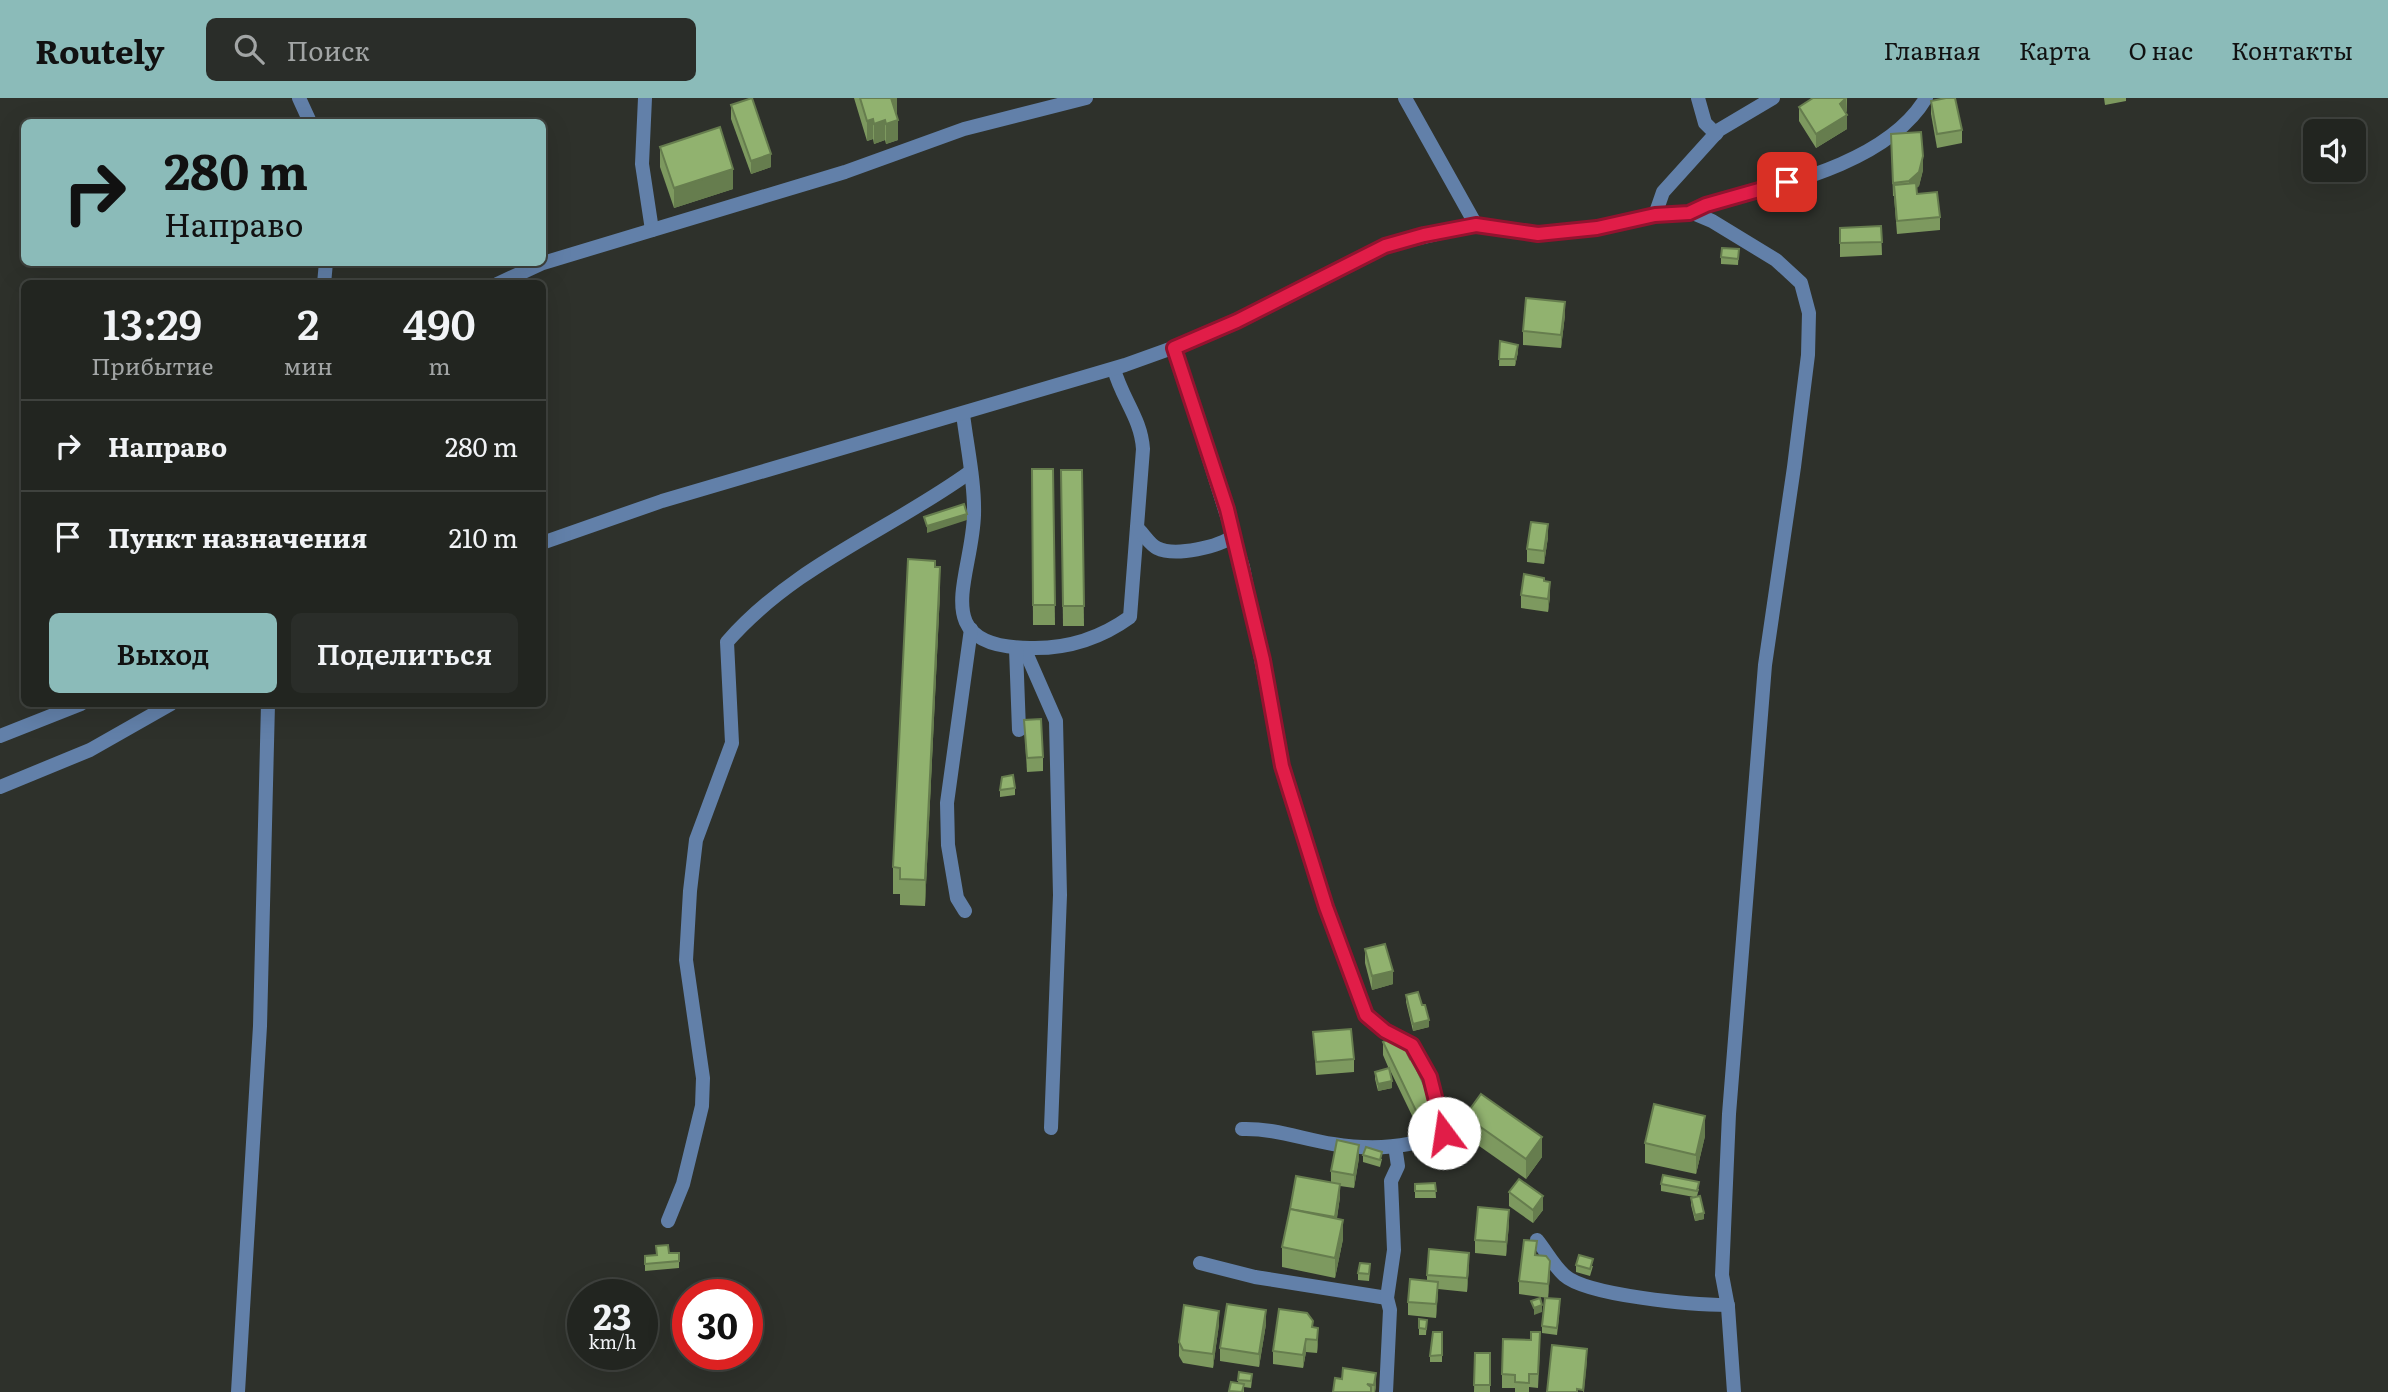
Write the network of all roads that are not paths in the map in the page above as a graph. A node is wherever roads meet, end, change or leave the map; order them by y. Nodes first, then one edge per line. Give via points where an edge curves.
1 (299, 98) edge
2 (645, 98) edge
3 (1086, 98) edge
4 (1405, 98) edge
5 (1698, 98) edge
6 (1773, 98) edge
7 (1926, 98) edge
8 (309, 119) edge
9 (1716, 134) junction
10 (1689, 213) junction
11 (1655, 215) junction
12 (1476, 225) junction
13 (652, 230) junction
14 (546, 262) edge
15 (536, 266) edge
16 (506, 280) edge
17 (1174, 348) junction
18 (1114, 369) junction
19 (963, 414) junction
20 (970, 472) junction
21 (1137, 528) junction
22 (1234, 535) junction
23 (546, 542) edge
24 (971, 629) junction
25 (1020, 648) junction
26 (73, 707) edge
27 (166, 707) edge
28 (268, 707) edge
29 (1019, 730) dead end
30 (0, 736) edge
31 (0, 787) edge
32 (965, 911) dead end
33 (1051, 1128) dead end
34 (1242, 1129) dead end
35 (1395, 1146) junction
36 (668, 1221) dead end
37 (1537, 1240) edge
38 (1200, 1263) dead end
39 (1387, 1298) junction
40 (1728, 1305) junction
41 (238, 1392) edge
42 (1386, 1392) edge
43 (1734, 1392) edge

1 - 8 street
2 - 13 street via 642,164
3 - 13 street via 964,129 845,172
4 - 12 street
5 - 9 street via 1705,123
6 - 9 street
7 - 10 street via 1914,118 1876,146 1828,169
9 - 11 street via 1663,192
10 - 11 street
10 - 40 street via 1712,221 1776,260 1801,283 1809,313 1808,355 1758,740 1727,1152 1722,1275
11 - 12 street via 1597,228 1538,234
12 - 17 street via 1385,246
13 - 14 street
15 - 16 street
17 - 18 street
17 - 22 street
18 - 19 street
18 - 21 street via 1121,394 1142,427
19 - 20 street
19 - 23 street via 662,501
20 - 24 street via 974,517 961,614
20 - 36 street via 817,566 746,620 727,642 732,743 696,840 690,891 687,960 703,1078 702,1106
21 - 22 street via 1155,548 1172,551 1224,544
21 - 25 street via 1130,617 1076,644
22 - 35 street via 1282,766 1335,931 1366,1015 1412,1045 1436,1099 1444,1133
24 - 25 street via 1001,648
24 - 32 street via 947,803 948,845 957,898
25 - 29 street
25 - 33 street via 1056,721 1060,895
26 - 30 street
27 - 31 street via 90,750
28 - 41 street via 260,1026
34 - 35 street via 1259,1128 1334,1144
35 - 39 street via 1398,1166 1391,1181 1394,1250
37 - 40 street via 1564,1275 1585,1286
38 - 39 street via 1255,1277
39 - 42 street
40 - 43 street

